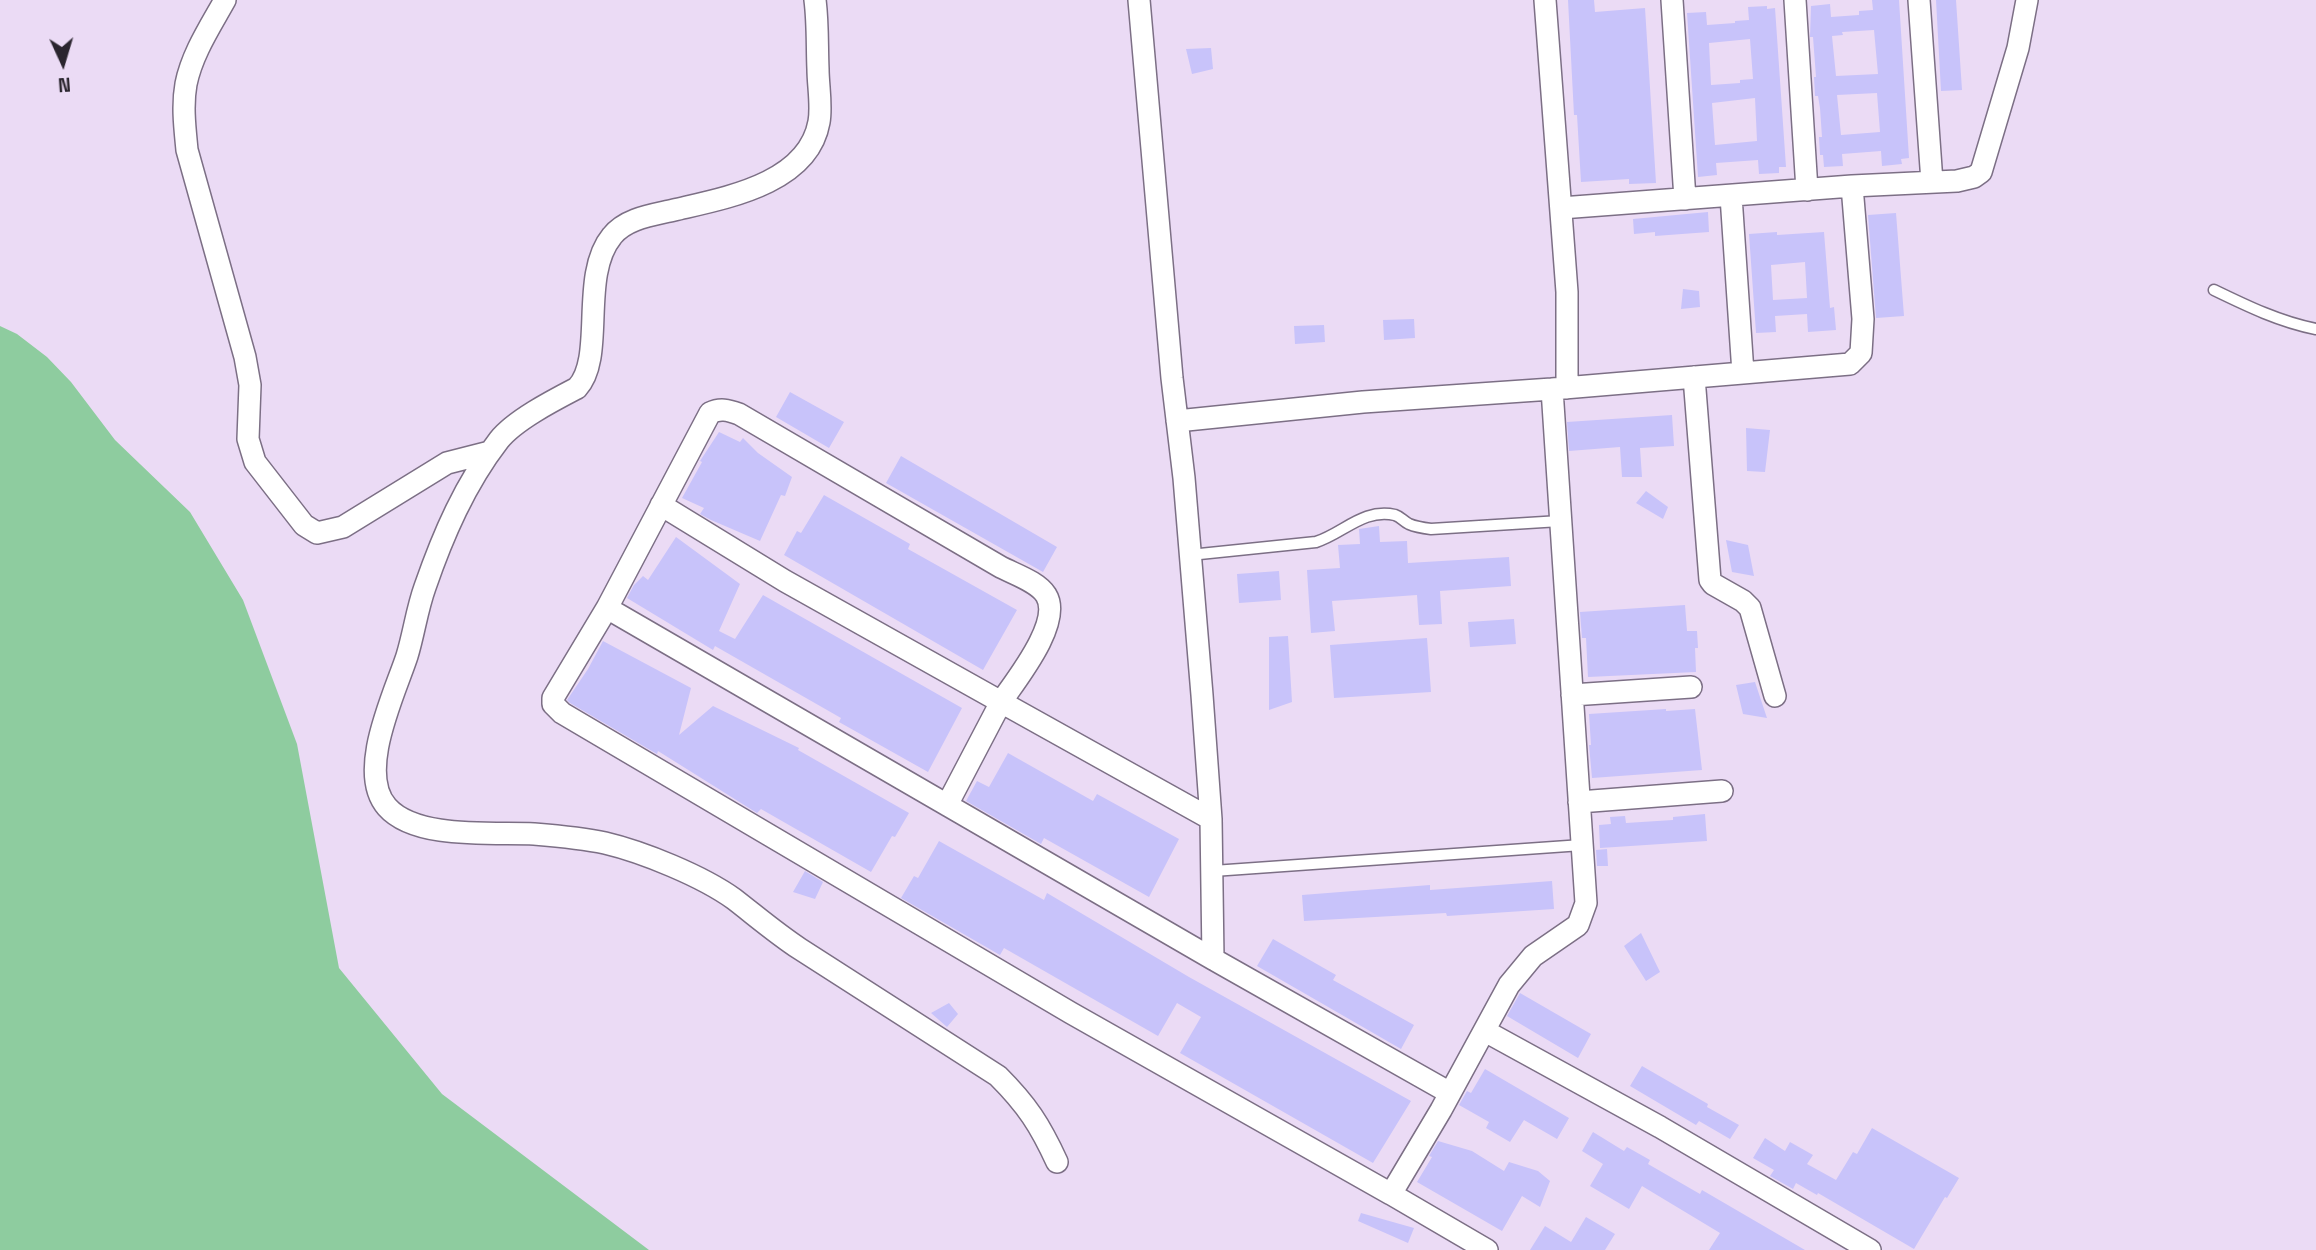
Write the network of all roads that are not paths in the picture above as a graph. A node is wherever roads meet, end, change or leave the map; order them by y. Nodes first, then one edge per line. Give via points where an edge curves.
1 (225, 0) edge
2 (815, 0) edge
3 (1139, 0) edge
4 (1545, 0) edge
5 (1672, 0) edge
6 (1795, 0) edge
7 (1919, 0) edge
8 (2026, 0) edge
9 (1932, 182) junction
10 (1852, 187) junction
11 (1807, 190) junction
12 (1731, 195) junction
13 (1685, 199) junction
14 (1561, 208) junction
15 (2214, 290) dead end
16 (2316, 328) edge
17 (1743, 373) junction
18 (1694, 377) junction
19 (1560, 388) junction
20 (1177, 421) junction
21 (490, 452) junction
22 (661, 505) junction
23 (1560, 521) junction
24 (1190, 555) junction
25 (607, 608) junction
26 (1691, 687) dead end
27 (1572, 695) junction
28 (1775, 696) dead end
29 (1001, 702) junction
30 (1722, 791) dead end
31 (1579, 802) junction
32 (947, 805) junction
33 (1211, 819) junction
34 (1582, 845) junction
35 (1213, 871) junction
36 (1213, 959) junction
37 (1485, 1031) junction
38 (1450, 1093) junction
39 (1057, 1162) dead end
40 (1391, 1194) junction
41 (1487, 1250) edge
42 (1870, 1250) edge

1 - 21 street via 194,60 184,116 187,150 245,358 250,385 248,439 255,462 304,525 317,533 343,527 447,463
2 - 21 street via 819,121 809,150 789,169 745,193 639,219 612,236 596,268 583,381 502,436
3 - 20 street
4 - 14 street
5 - 13 street
6 - 11 street
7 - 9 street
8 - 9 street via 2018,48 1981,172 1956,181
9 - 10 street
10 - 11 street
10 - 17 street via 1863,319 1861,353 1850,364
11 - 12 street
12 - 13 street
12 - 17 street
13 - 14 street
14 - 19 street via 1567,292
15 - 16 lane via 2294,324
17 - 18 street
18 - 19 street
18 - 28 street via 1710,580 1750,608
19 - 20 street
19 - 23 street
20 - 24 street
21 - 39 street via 457,508 425,589 377,747 375,769 387,808 435,830 606,844 674,867 733,898 800,950 999,1076 1026,1105
22 - 25 street
22 - 29 street via 785,581
22 - 29 street via 710,413 725,409 1039,587 1049,603 1050,617 1033,655
23 - 24 lane via 1431,529 1393,515 1375,514 1316,542
23 - 27 street
24 - 33 street
25 - 32 street
25 - 40 street via 554,693 553,704 562,713 1071,1013
26 - 27 street
27 - 31 street
29 - 32 street
29 - 33 street
30 - 31 street
31 - 34 street
32 - 36 street
33 - 35 street
34 - 35 lane
34 - 37 street via 1586,903 1578,925 1532,956 1509,985
35 - 36 street
36 - 38 street
37 - 38 street
37 - 42 street
38 - 40 street
40 - 41 street

